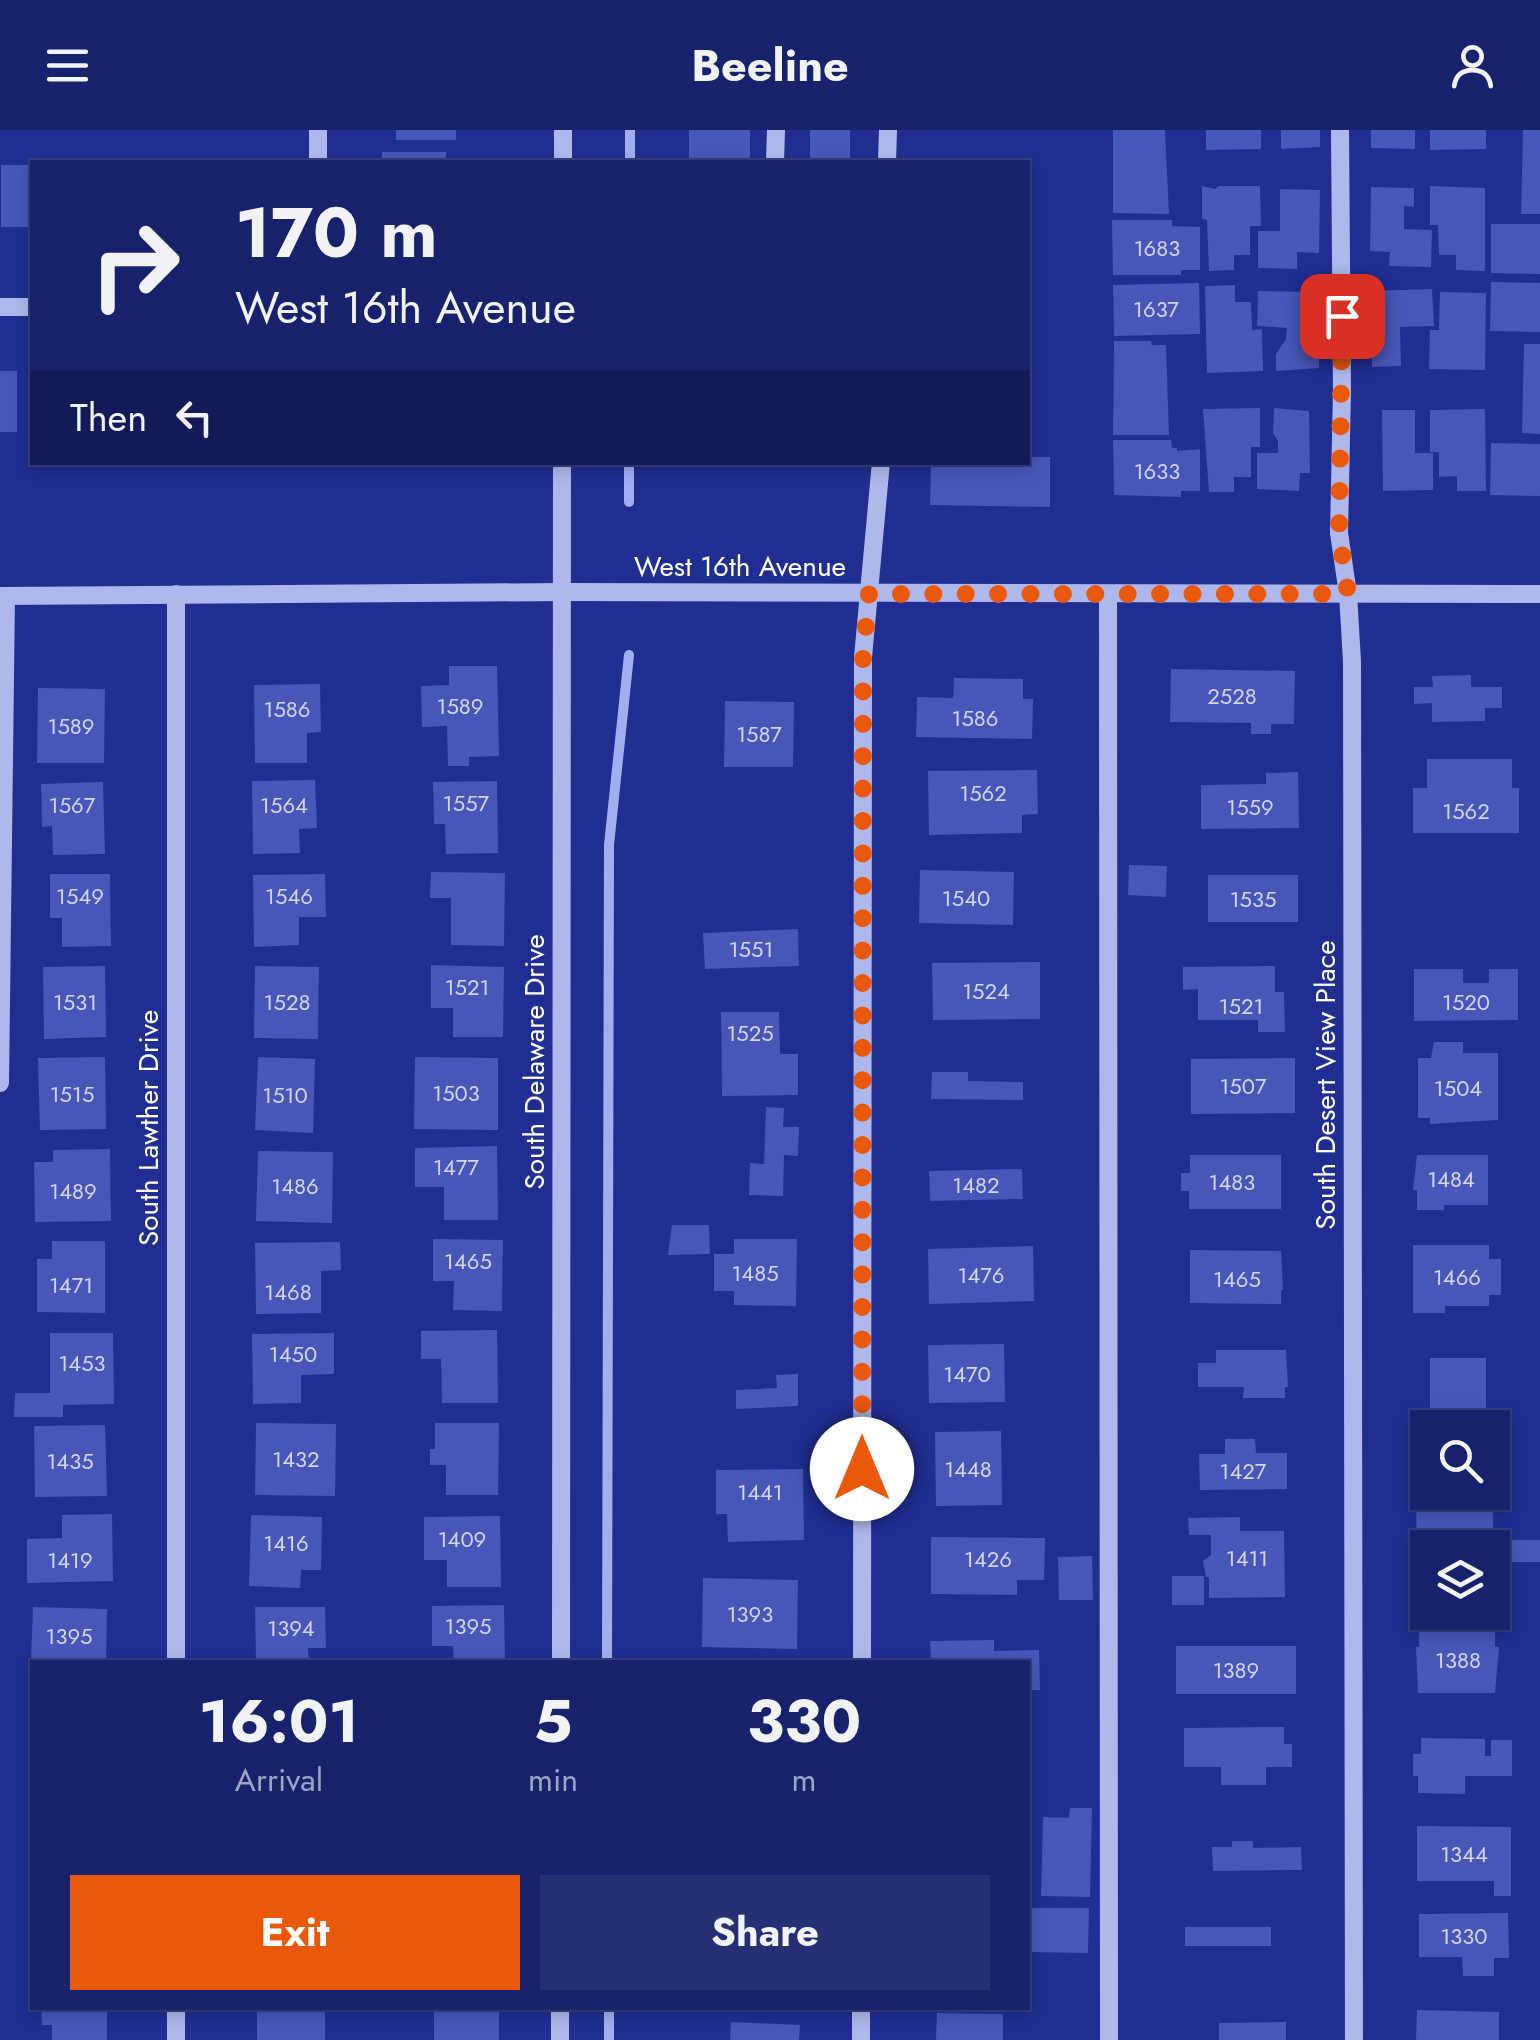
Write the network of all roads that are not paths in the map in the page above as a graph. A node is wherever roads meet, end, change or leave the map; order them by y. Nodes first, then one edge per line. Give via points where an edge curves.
1 (318, 130) edge
2 (564, 130) edge
3 (776, 130) edge
4 (888, 130) edge
5 (1340, 130) edge
6 (318, 160) edge
7 (564, 160) edge
8 (775, 160) edge
9 (887, 160) edge
10 (0, 307) edge
11 (30, 307) edge
12 (562, 465) edge
13 (881, 465) edge
14 (562, 592) junction
15 (176, 594) junction
16 (869, 594) junction
17 (1108, 594) junction
18 (1348, 594) junction
19 (1540, 594) edge
20 (3, 596) edge
21 (0, 1082) edge
22 (176, 1660) edge
23 (560, 1660) edge
24 (862, 1660) edge
25 (176, 2010) edge
26 (560, 2010) edge
27 (862, 2010) edge
28 (176, 2040) edge
29 (560, 2040) edge
30 (862, 2040) edge
31 (1109, 2040) edge
32 (1354, 2040) edge

1 - 6 street
2 - 7 street
3 - 8 street
4 - 9 street
5 - 18 street, South Desert View Place via 1339,533
10 - 11 street
12 - 14 street, South Delaware Drive
13 - 16 street
14 - 15 street, West 16th Avenue
14 - 16 street, West 16th Avenue
14 - 23 street, South Delaware Drive
15 - 20 street, West 16th Avenue
15 - 22 street, South Lawther Drive
16 - 17 street, West 16th Avenue
16 - 24 street via 863,657
17 - 18 street, West 16th Avenue
17 - 31 street
18 - 19 street, West 16th Avenue
18 - 32 street, South Desert View Place
20 - 21 street
25 - 28 street
26 - 29 street
27 - 30 street

